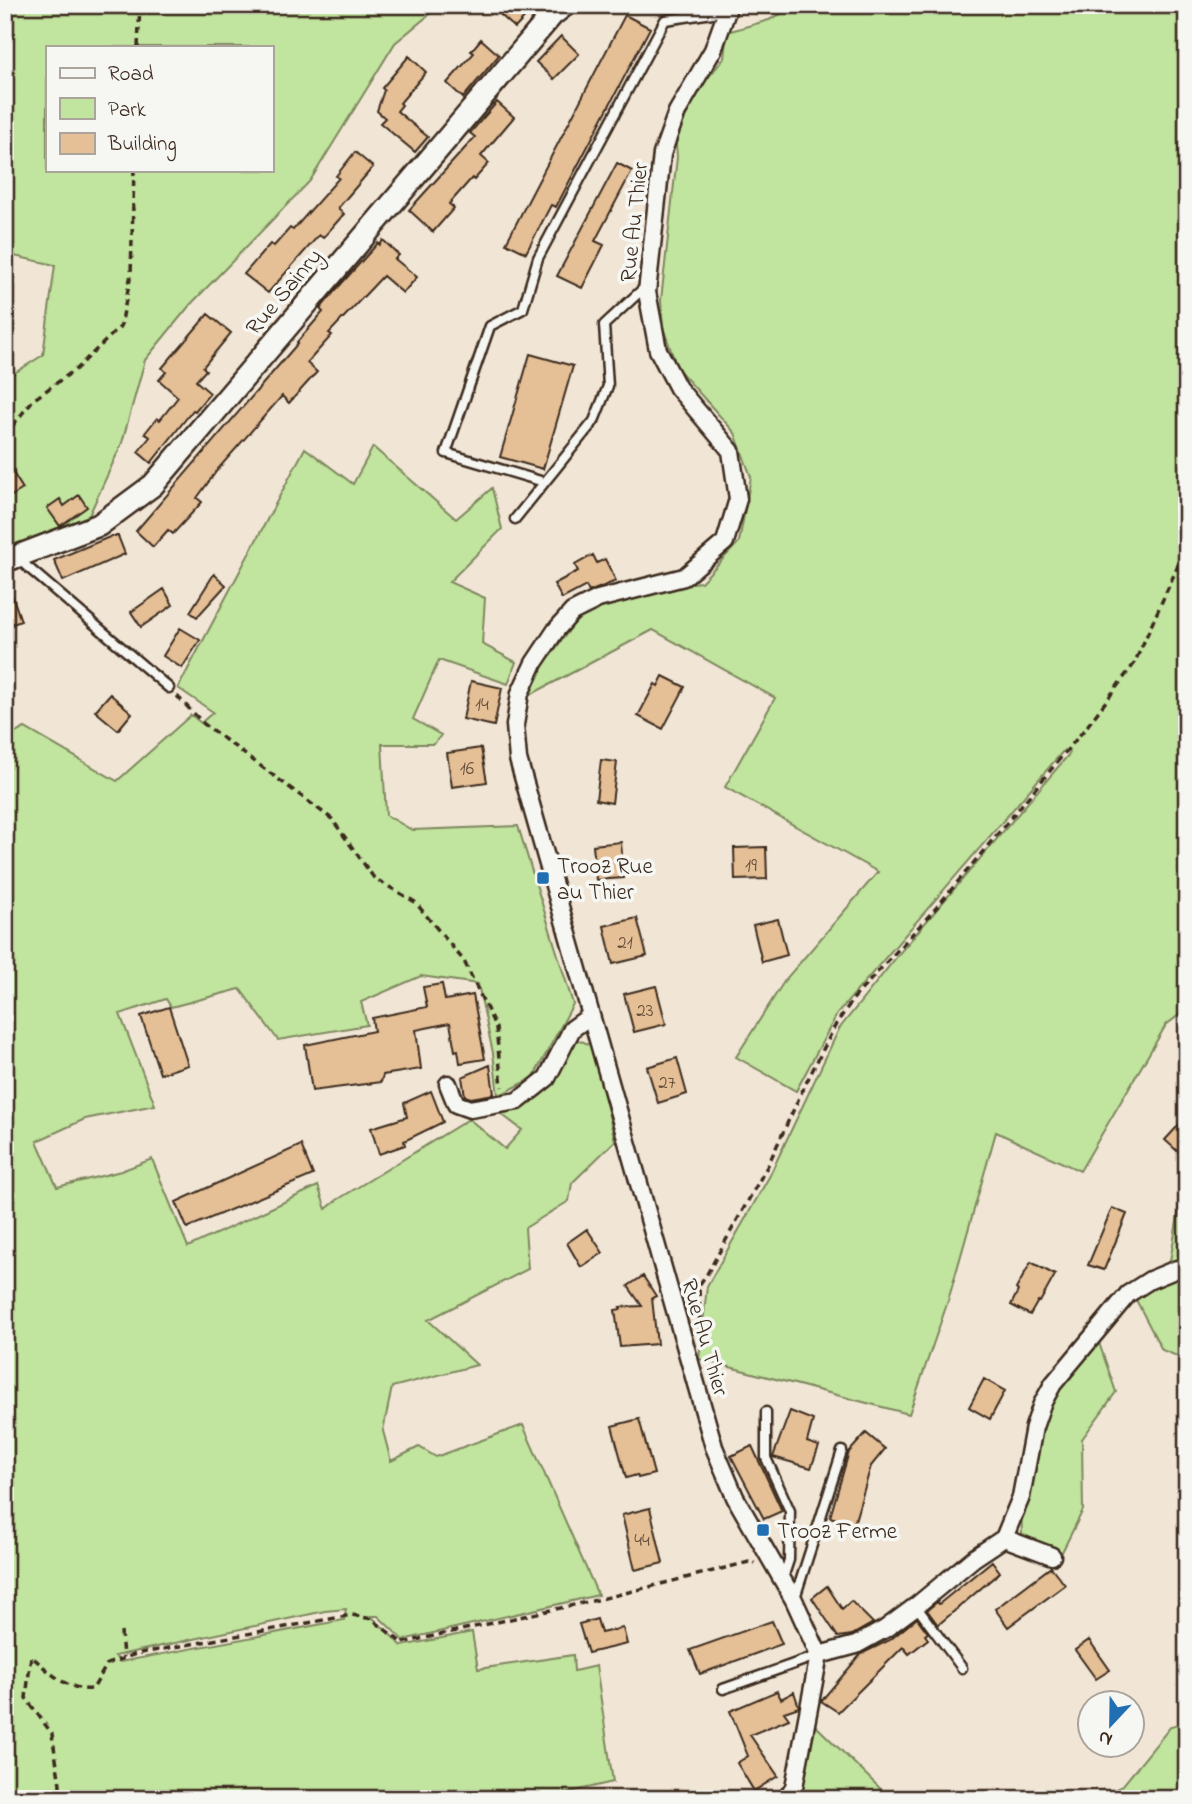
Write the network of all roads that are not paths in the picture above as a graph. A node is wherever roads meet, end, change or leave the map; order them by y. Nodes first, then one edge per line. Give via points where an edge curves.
1 (565, 5) edge
2 (727, 8) edge
3 (648, 283) junction
4 (544, 482) junction
5 (514, 519) dead end
6 (11, 559) edge
7 (169, 688) road end
8 (590, 1016) junction
9 (448, 1084) dead end
10 (1187, 1269) edge
11 (766, 1412) dead end
12 (842, 1451) dead end
13 (1004, 1538) junction
14 (1052, 1556) dead end
15 (783, 1579) junction
16 (794, 1600) junction
17 (916, 1606) junction
18 (819, 1655) junction
19 (962, 1668) dead end
20 (723, 1689) dead end
21 (786, 1799) edge

1 - 6 street, Rue Sainry via 153,485 99,524
2 - 3 street, Rue Au Thier via 713,50 677,112 662,154
2 - 4 lane via 665,20 538,258 523,309 490,326 446,453
3 - 4 lane via 604,325 608,386 594,421
3 - 8 street, Rue Au Thier via 658,350 678,388 732,451 738,499 726,542 684,576 598,599 572,612 534,663 520,693 515,725 518,758
4 - 5 lane
6 - 7 lane
8 - 9 street via 572,1029 547,1078 518,1101 470,1109 456,1104
8 - 15 street, Rue Au Thier via 714,1447 735,1497
10 - 13 street via 1150,1280 1128,1294 1054,1384 1034,1427 1021,1497
11 - 15 lane via 766,1458 790,1511 789,1560
12 - 16 lane
13 - 14 street
13 - 17 street
15 - 16 street, Rue Au Thier
16 - 18 street, Rue Au Thier
17 - 18 street via 856,1645
17 - 19 lane
18 - 20 lane
18 - 21 street via 794,1787

